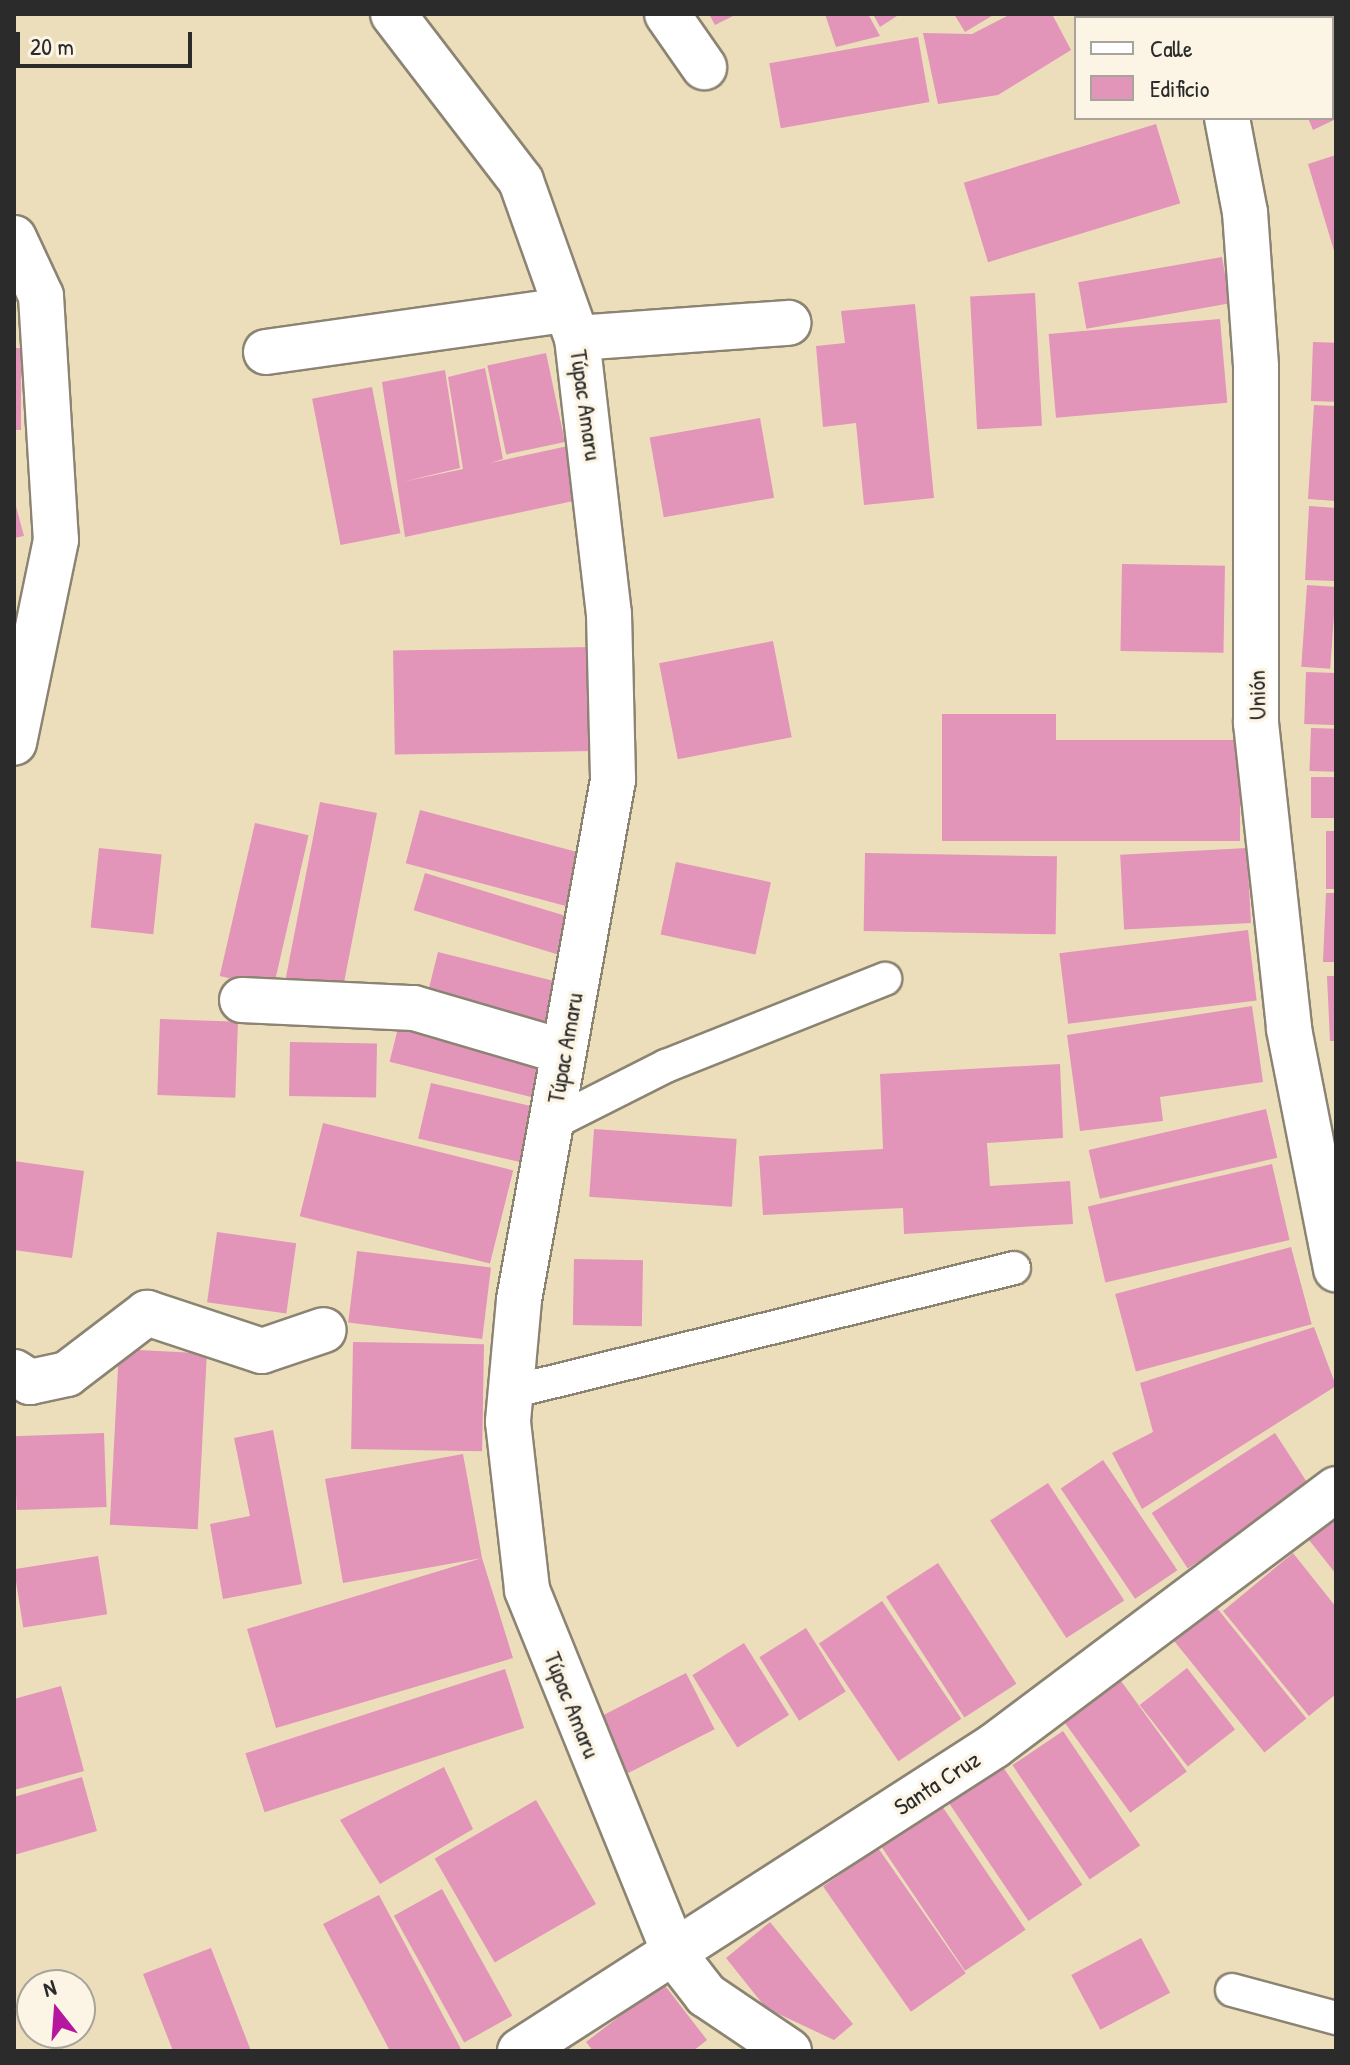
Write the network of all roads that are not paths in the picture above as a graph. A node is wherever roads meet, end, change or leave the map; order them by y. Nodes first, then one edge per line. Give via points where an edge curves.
1 (393, 14) edge
2 (667, 14) edge
3 (704, 67) dead end
4 (1227, 120) edge
5 (14, 238) edge
6 (788, 323) dead end
7 (572, 324) junction
8 (266, 352) dead end
9 (14, 743) edge
10 (885, 979) dead end
11 (242, 1000) dead end
12 (564, 1052) junction
13 (551, 1124) junction
14 (1014, 1268) dead end
15 (1336, 1269) edge
16 (324, 1330) dead end
17 (14, 1372) edge
18 (511, 1392) junction
19 (1336, 1489) edge
20 (675, 1955) junction
21 (1232, 1990) dead end
22 (1336, 2018) edge
23 (520, 2051) edge
24 (789, 2051) edge

1 - 7 street, Túpac Amaru via 521,181
2 - 3 street
4 - 15 street, Unión via 1245,212 1256,367 1256,723 1289,1029
5 - 9 street via 41,296 56,540
6 - 7 street
7 - 8 street
7 - 12 street, Túpac Amaru via 608,600 613,780
10 - 13 lane via 666,1066
11 - 12 street via 414,1008
12 - 13 street, Túpac Amaru
13 - 18 street, Túpac Amaru
14 - 18 lane
16 - 17 street via 262,1351 147,1313 67,1374 30,1382
18 - 20 street, Túpac Amaru via 527,1590
19 - 20 street, Santa Cruz via 994,1746
20 - 23 street, Santa Cruz
20 - 24 street, Túpac Amaru via 706,1995
21 - 22 lane

